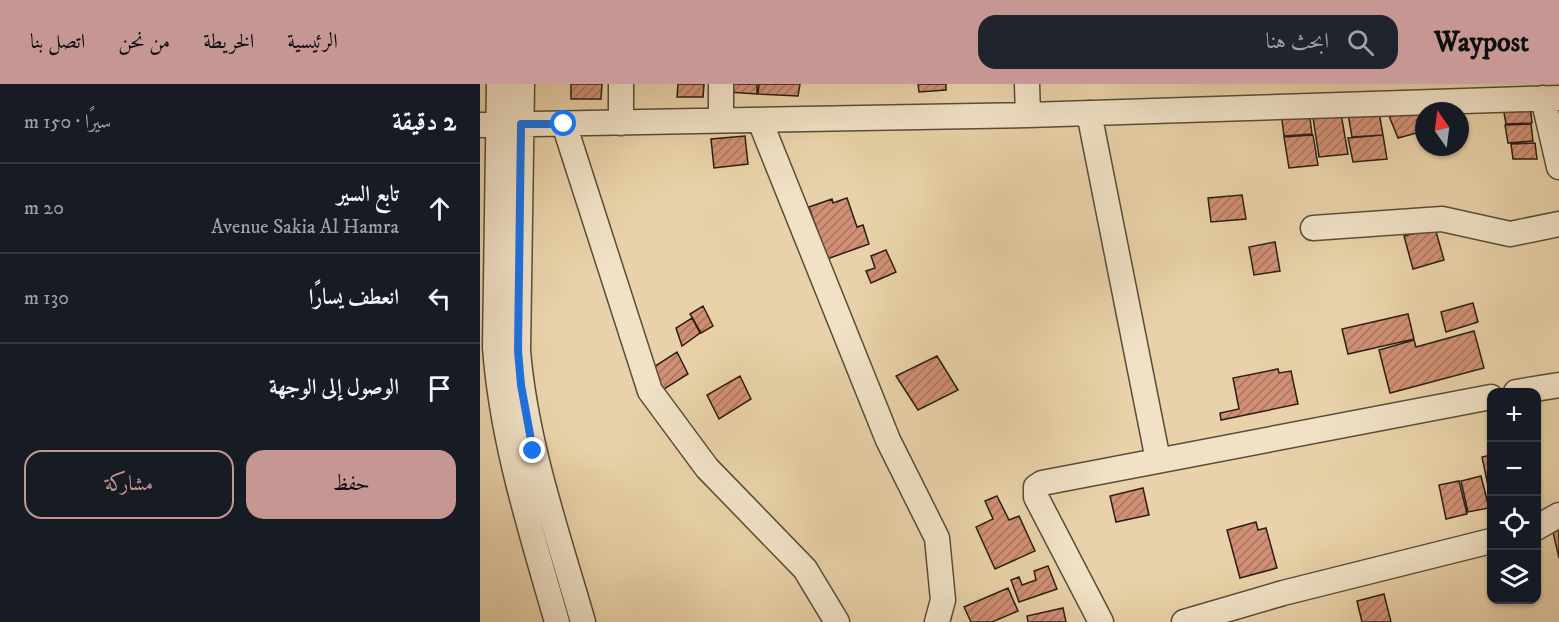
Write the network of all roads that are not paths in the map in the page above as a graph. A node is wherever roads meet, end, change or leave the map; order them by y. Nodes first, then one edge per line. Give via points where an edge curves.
1 (499, 84) edge
2 (522, 84) edge
3 (621, 84) edge
4 (721, 84) edge
5 (1027, 84) edge
6 (1385, 94) edge
7 (1551, 98) edge
8 (1089, 113) junction
9 (1028, 114) junction
10 (720, 119) junction
11 (760, 121) junction
12 (621, 123) junction
13 (564, 124) junction
14 (500, 125) edge
15 (1559, 167) edge
16 (1559, 224) edge
17 (1313, 228) dead end
18 (1559, 385) edge
19 (1541, 388) edge
20 (1487, 398) edge
21 (1158, 460) junction
22 (1559, 515) edge
23 (1541, 525) edge
24 (1487, 542) edge
25 (557, 622) edge
26 (583, 622) edge
27 (837, 622) edge
28 (937, 622) edge
29 (1101, 622) edge
30 (1184, 622) edge

1 - 14 street
2 - 14 street
3 - 12 street
4 - 10 street
5 - 9 street
6 - 7 street
6 - 8 street
7 - 15 street
8 - 9 street
8 - 21 street
9 - 11 street
10 - 11 street
10 - 12 street
11 - 28 street via 888,440 935,532 944,600
12 - 13 street
13 - 14 street
13 - 27 street via 650,391 707,468 805,569
14 - 25 street via 495,347 498,384 510,456
14 - 26 street via 521,385 533,451
16 - 17 street via 1509,234 1442,219
18 - 19 street
20 - 21 street
21 - 29 street via 1049,481 1036,487 1036,497
22 - 23 street
24 - 30 street

